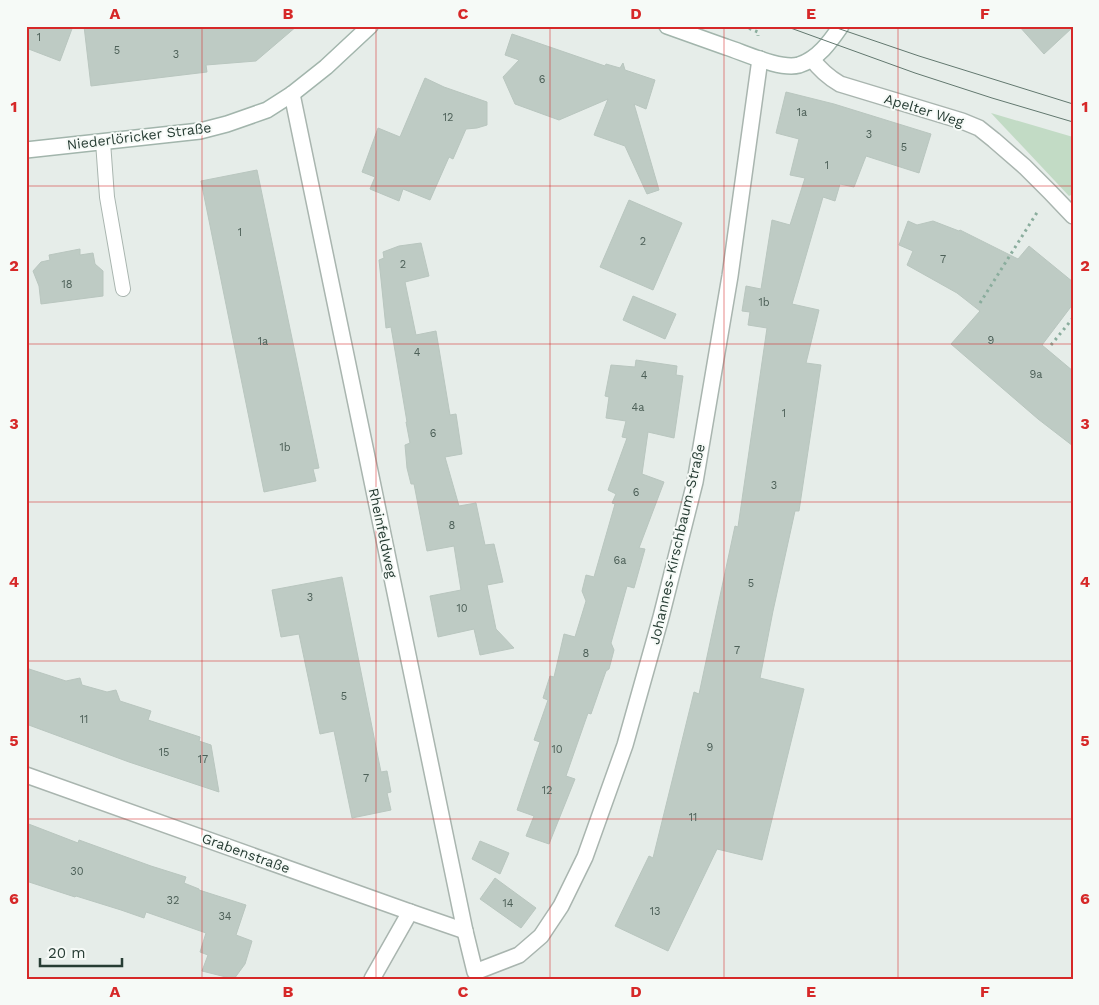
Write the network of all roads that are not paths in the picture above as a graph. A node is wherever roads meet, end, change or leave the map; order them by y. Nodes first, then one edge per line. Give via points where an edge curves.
1 (370, 26) edge
2 (667, 26) edge
3 (841, 26) edge
4 (760, 59) junction
5 (812, 59) junction
6 (292, 94) junction
7 (103, 142) junction
8 (26, 150) edge
9 (1073, 216) edge
10 (123, 289) dead end
11 (26, 775) edge
12 (410, 912) junction
13 (465, 931) junction
14 (475, 972) joint
15 (372, 979) edge

1 - 6 street, Niederlöricker Straße
2 - 4 street
3 - 5 street
4 - 5 street via 789,66
4 - 14 street, Johannes-Kirschbaum-Straße via 730,276 695,482 662,617 625,745 585,857 561,906 540,936 519,955
5 - 9 street, Apelter Weg via 840,84 979,128
6 - 7 street, Niederlöricker Straße via 267,110 200,131
6 - 13 street, Rheinfeldweg
7 - 8 street, Niederlöricker Straße
7 - 10 lane
11 - 12 street, Grabenstraße
12 - 13 street, Grabenstraße
12 - 15 street
13 - 14 street, Rheinfeldweg

